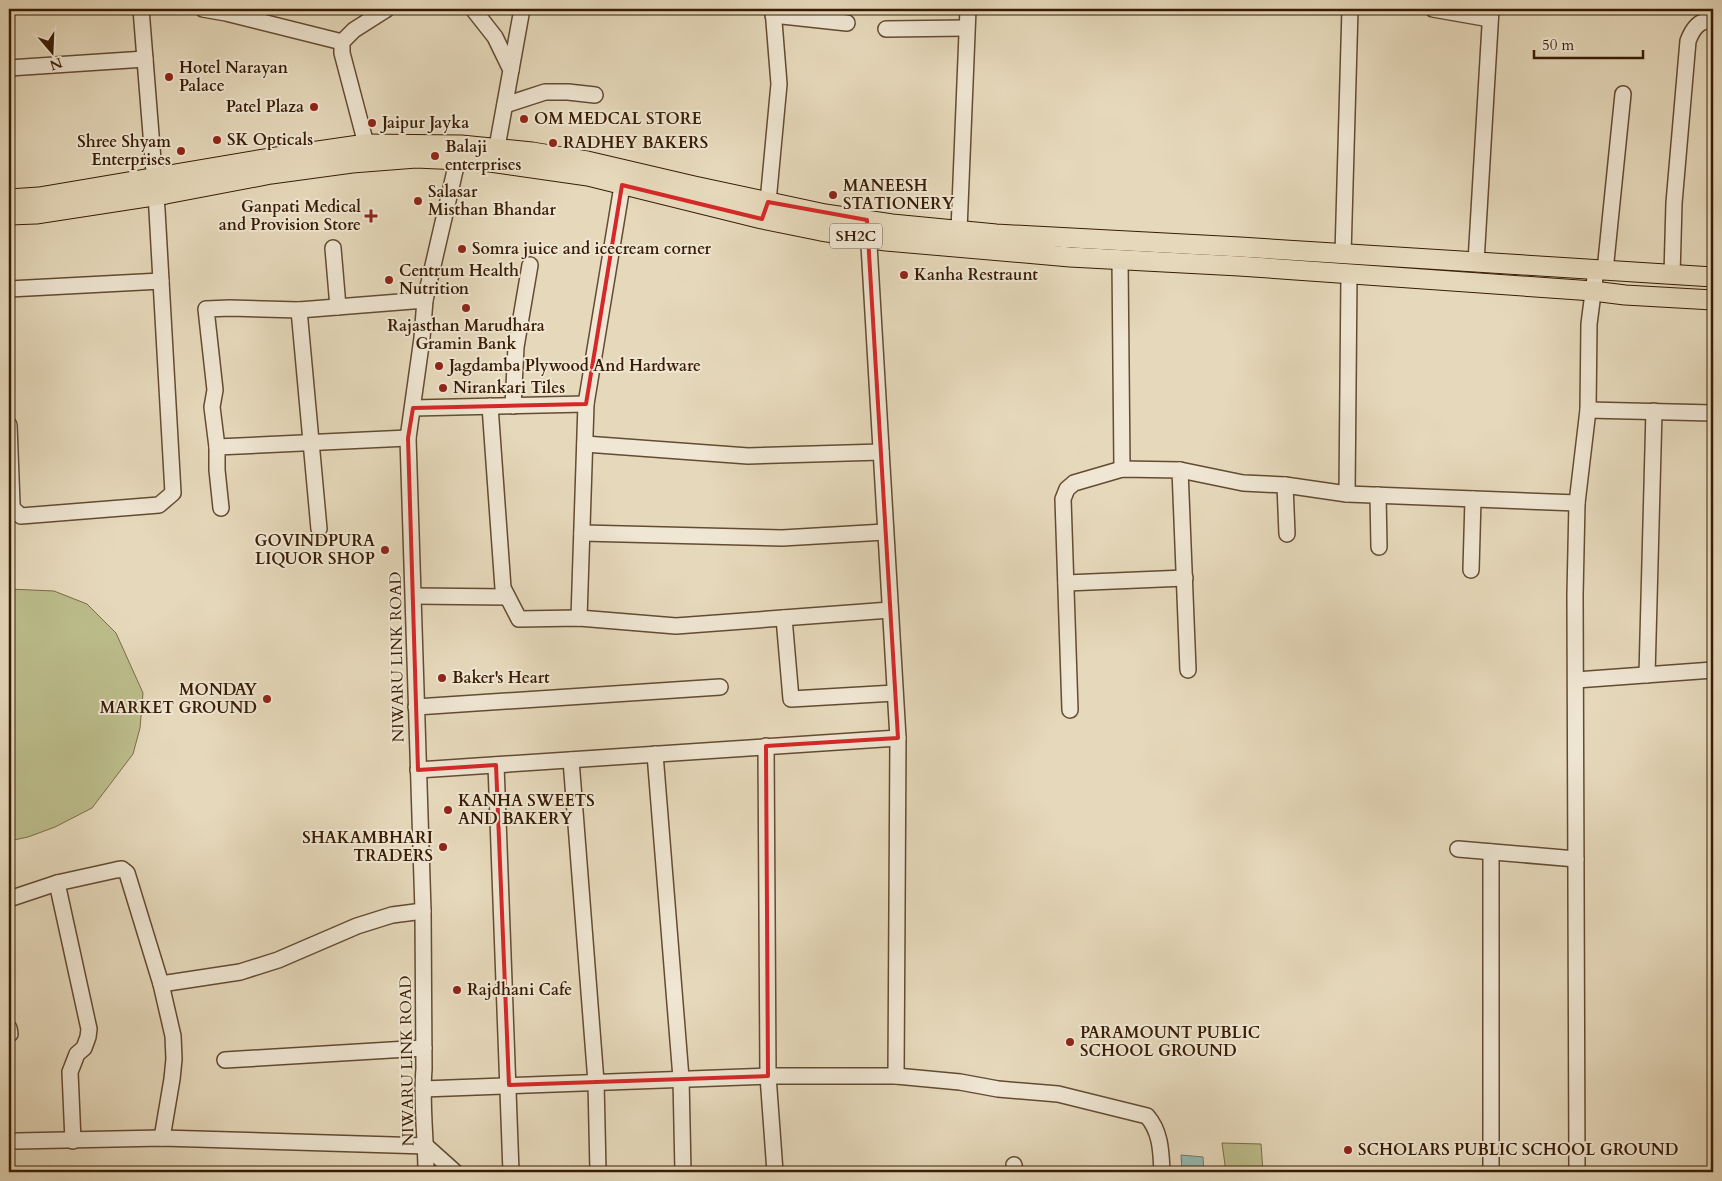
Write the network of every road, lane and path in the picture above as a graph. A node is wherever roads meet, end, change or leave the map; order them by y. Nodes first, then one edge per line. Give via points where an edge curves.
1 (141, 9) edge
2 (203, 9) edge
3 (387, 9) edge
4 (473, 9) edge
5 (522, 9) edge
6 (968, 9) edge
7 (1350, 9) edge
8 (1433, 9) edge
9 (773, 12) edge
10 (249, 14) edge
11 (1490, 14) edge
12 (1713, 20) edge
13 (847, 24) dead end
14 (966, 28) junction
15 (886, 29) dead end
16 (342, 42) junction
17 (145, 58) junction
18 (9, 68) edge
19 (511, 70) junction
20 (1623, 94) dead end
21 (595, 95) dead end
22 (505, 105) junction
23 (366, 144) junction
24 (460, 153) junction
25 (495, 155) junction
26 (624, 177) junction
27 (155, 187) junction
28 (9, 199) edge
29 (765, 210) junction
30 (9, 215) edge
31 (868, 229) junction
32 (959, 230) junction
33 (1240, 247) junction
34 (333, 248) dead end
35 (1342, 254) junction
36 (1120, 260) junction
37 (1476, 262) junction
38 (530, 264) dead end
39 (1239, 266) junction
40 (1601, 270) junction
41 (1349, 274) junction
42 (1672, 275) junction
43 (1713, 277) edge
44 (161, 281) junction
45 (9, 289) edge
46 (1593, 291) junction
47 (425, 300) junction
48 (1713, 300) edge
49 (338, 307) junction
50 (299, 310) junction
51 (586, 404) junction
52 (490, 406) junction
53 (513, 406) junction
54 (412, 408) junction
55 (1588, 410) junction
56 (1654, 411) junction
57 (1713, 413) edge
58 (9, 425) edge
59 (408, 438) junction
60 (311, 444) junction
61 (584, 444) junction
62 (217, 448) junction
63 (880, 452) junction
64 (1122, 470) junction
65 (1180, 470) junction
66 (1285, 485) junction
67 (1347, 494) junction
68 (1378, 495) junction
69 (1473, 499) junction
70 (1578, 503) junction
71 (221, 508) dead end
72 (319, 529) dead end
73 (885, 532) junction
74 (582, 533) junction
75 (1287, 534) dead end
76 (1380, 547) dead end
77 (1471, 570) dead end
78 (1184, 578) junction
79 (1066, 583) junction
80 (414, 596) junction
81 (507, 597) junction
82 (890, 610) junction
83 (579, 618) junction
84 (784, 618) junction
85 (1188, 670) dead end
86 (1713, 670) edge
87 (1647, 675) junction
88 (1576, 680) junction
89 (720, 687) dead end
90 (895, 692) junction
91 (416, 707) junction
92 (1070, 710) dead end
93 (898, 738) junction
94 (766, 746) junction
95 (655, 754) junction
96 (572, 760) junction
97 (496, 765) junction
98 (418, 770) junction
99 (1458, 849) dead end
100 (1491, 852) junction
101 (1576, 859) junction
102 (57, 883) junction
103 (9, 899) edge
104 (423, 911) junction
105 (161, 984) junction
106 (424, 1048) junction
107 (226, 1060) dead end
108 (768, 1076) junction
109 (896, 1076) junction
110 (681, 1078) junction
111 (596, 1082) junction
112 (509, 1085) junction
113 (423, 1089) junction
114 (162, 1138) junction
115 (74, 1141) junction
116 (18, 1142) dead end
117 (426, 1146) junction
118 (426, 1172) edge
119 (455, 1172) edge
120 (511, 1172) edge
121 (598, 1172) edge
122 (684, 1172) edge
123 (775, 1172) edge
124 (1162, 1172) edge
125 (1491, 1172) edge
126 (1578, 1172) edge

1 - 17 street
2 - 10 street
3 - 16 street via 354,30
4 - 19 street via 495,36
5 - 19 street
6 - 14 street
7 - 35 street
8 - 11 street
9 - 13 street
9 - 29 street via 779,84
10 - 16 street
11 - 37 street
12 - 42 street via 1695,27 1688,41 1674,203
14 - 15 street
14 - 32 street
16 - 23 street via 342,53
17 - 18 street
17 - 27 street
19 - 22 street
20 - 40 street
21 - 22 street via 545,92
22 - 25 street
23 - 24 main road, SH2C
23 - 27 main road, SH2C via 270,158
24 - 25 main road, SH2C
24 - 27 main road, SH2C
24 - 47 street, NIWARU LINK ROAD
25 - 26 main road, SH2C via 532,152
26 - 29 main road, SH2C
26 - 51 street
27 - 28 main road, SH2C
27 - 30 main road, SH2C via 36,214
27 - 44 street
29 - 31 main road, SH2C via 826,214
31 - 32 main road, SH2C
31 - 36 main road, SH2C via 1060,256
31 - 63 street
32 - 33 main road, SH2C
33 - 35 main road, SH2C
33 - 39 main road
34 - 49 street
35 - 37 main road, SH2C
36 - 39 main road, SH2C
36 - 64 street
37 - 40 main road, SH2C
38 - 53 street via 516,347
39 - 41 main road, SH2C
40 - 42 main road, SH2C
40 - 46 street
41 - 46 main road, SH2C
41 - 67 street
42 - 43 main road, SH2C
44 - 45 street
44 - 58 street via 173,493 166,501 158,505 21,516 12,504
46 - 48 main road, SH2C
46 - 55 street via 1589,324
47 - 49 street
47 - 54 street, NIWARU LINK ROAD
49 - 50 street
50 - 60 street
50 - 62 street via 206,309 215,390 212,407
51 - 53 street
51 - 61 street
52 - 53 street
52 - 54 street
52 - 81 street via 503,588
54 - 59 street, NIWARU LINK ROAD
55 - 56 street
55 - 70 street
56 - 57 street
56 - 87 street
59 - 60 street
59 - 80 street, NIWARU LINK ROAD
60 - 62 street
60 - 72 street
61 - 63 street via 748,456
61 - 74 street
62 - 71 street
63 - 73 street
64 - 65 street
64 - 79 street via 1074,483 1067,489 1063,499
65 - 66 street via 1243,483
65 - 78 street
66 - 67 street
66 - 75 street
67 - 68 street
68 - 69 street
68 - 76 street
69 - 70 street
69 - 77 street
70 - 88 street
73 - 74 street via 782,538
73 - 82 street
74 - 83 street
78 - 79 street
78 - 85 street
79 - 92 street
80 - 81 street
80 - 91 street, NIWARU LINK ROAD
81 - 83 street via 519,619
82 - 84 street
82 - 90 street
83 - 84 street via 676,626
84 - 90 street via 790,699
86 - 87 street
87 - 88 street
88 - 101 street
89 - 91 street
90 - 93 street
91 - 98 street, NIWARU LINK ROAD
93 - 94 street
93 - 109 street
94 - 95 street
94 - 108 street
95 - 96 street
95 - 110 street
96 - 97 street
96 - 111 street
97 - 98 street
97 - 112 street
98 - 104 street, NIWARU LINK ROAD
99 - 100 street
100 - 101 street
100 - 125 street
101 - 126 street
102 - 103 street
102 - 105 street via 122,869 127,873
102 - 115 street via 89,1029 84,1048 76,1054 70,1072
104 - 105 street via 392,915 357,926 278,960 240,972
104 - 106 street, NIWARU LINK ROAD
105 - 114 street via 173,1036 174,1059
106 - 107 street
106 - 113 street, NIWARU LINK ROAD
108 - 109 street
108 - 110 street
108 - 123 street
109 - 124 street via 1058,1094 1148,1116 1158,1134
110 - 111 street
110 - 122 street
111 - 112 street
111 - 121 street
112 - 113 street
112 - 120 street
113 - 117 street, NIWARU LINK ROAD
114 - 115 street
114 - 117 street
115 - 116 street
117 - 118 street, NIWARU LINK ROAD
117 - 119 street

